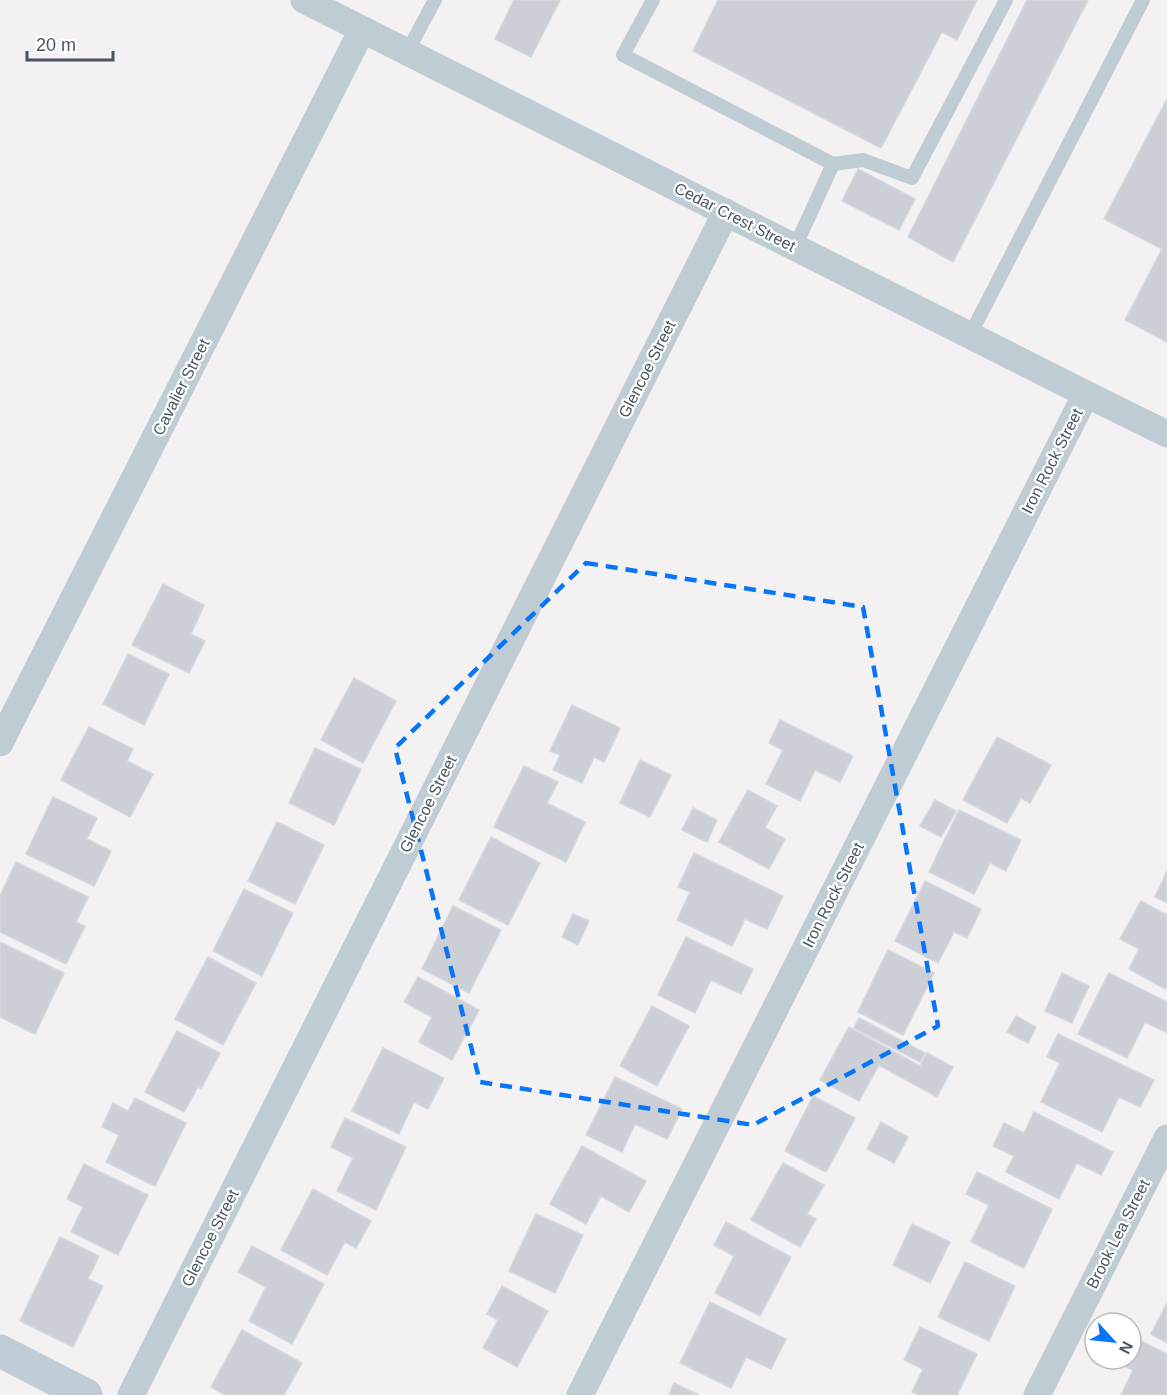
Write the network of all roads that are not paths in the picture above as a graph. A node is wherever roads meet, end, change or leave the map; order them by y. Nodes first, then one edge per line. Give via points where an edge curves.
1 (304, 0) edge
2 (435, 0) edge
3 (653, 0) edge
4 (1006, 0) edge
5 (1143, 0) edge
6 (362, 30) junction
7 (407, 52) junction
8 (833, 164) junction
9 (726, 212) junction
10 (795, 247) junction
11 (970, 335) junction
12 (1086, 394) junction
13 (1167, 434) edge
14 (0, 743) edge
15 (1167, 1138) edge
16 (0, 1351) edge
17 (86, 1395) edge
18 (131, 1395) edge
19 (580, 1395) edge
20 (1037, 1395) edge

1 - 6 street, Cedar Crest Street
2 - 7 lane
3 - 8 lane via 623,55
4 - 8 lane via 912,178 863,160
5 - 11 lane
6 - 7 street, Cedar Crest Street
6 - 14 street, Cavalier Street
7 - 9 street, Cedar Crest Street
8 - 10 lane
9 - 10 street, Cedar Crest Street
9 - 18 street, Glencoe Street
10 - 11 street, Cedar Crest Street
11 - 12 street, Cedar Crest Street
12 - 13 street, Cedar Crest Street
12 - 19 street, Iron Rock Street
15 - 20 street, Brook Lea Street
16 - 17 main road

